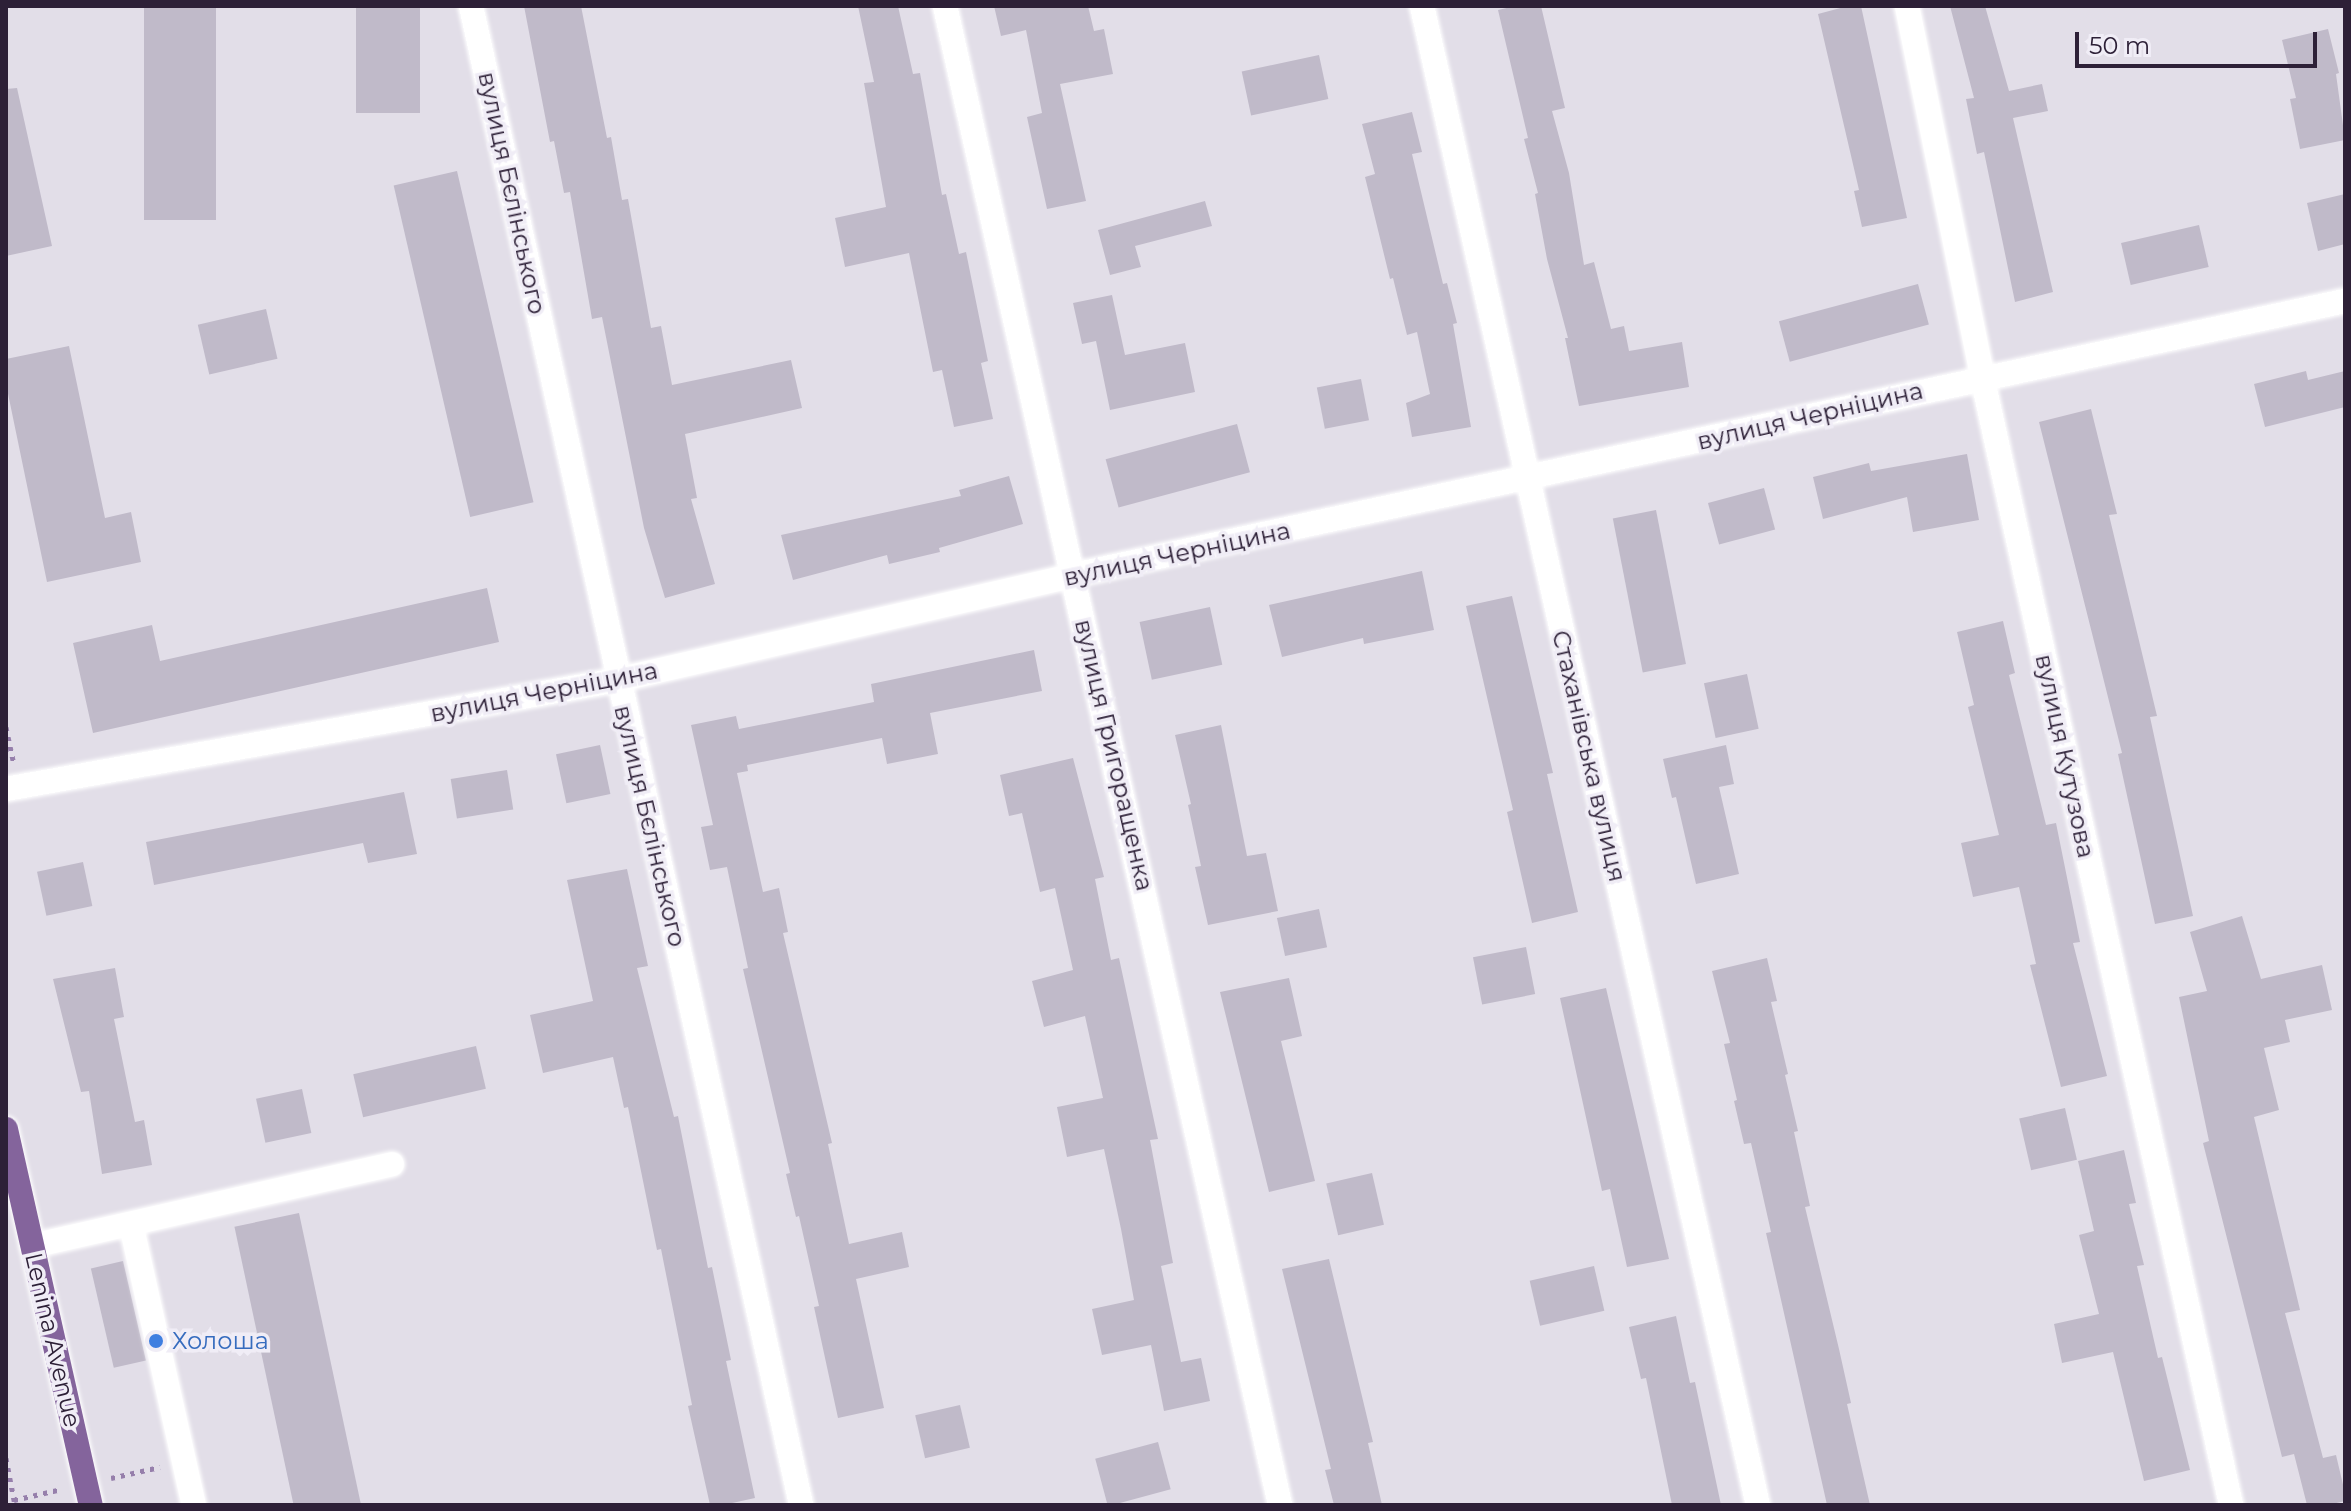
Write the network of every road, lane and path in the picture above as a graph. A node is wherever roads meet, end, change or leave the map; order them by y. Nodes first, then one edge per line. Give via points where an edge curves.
1 (471, 6) edge
2 (945, 6) edge
3 (1422, 6) edge
4 (1907, 6) edge
5 (2345, 301) edge
6 (1982, 376) junction
7 (1526, 480) junction
8 (1074, 575) junction
9 (617, 680) junction
10 (6, 789) edge
11 (6, 1129) edge
12 (392, 1164) dead end
13 (131, 1224) junction
14 (32, 1246) junction
15 (6, 1458) edge
16 (15, 1505) edge
17 (91, 1505) edge
18 (194, 1505) edge
19 (801, 1505) edge
20 (1280, 1505) edge
21 (1758, 1505) edge
22 (2231, 1505) edge

1 - 9 street, вулиця Бєлінського
2 - 8 street, вулиця Григоращенка
3 - 7 street, Стаханівська вулиця
4 - 6 street, вулиця Кутузова
5 - 6 street, вулиця Черніцина
6 - 7 street, вулиця Черніцина
6 - 22 street, вулиця Кутузова
7 - 8 street, вулиця Черніцина
7 - 21 street, Стаханівська вулиця
8 - 9 street, вулиця Черніцина
8 - 20 street, вулиця Григоращенка
9 - 10 street, вулиця Черніцина
9 - 19 street, вулиця Бєлінського
11 - 14 main road, Lenina Avenue
12 - 13 street
13 - 14 street
13 - 18 street
14 - 17 main road, Lenina Avenue
15 - 16 path

